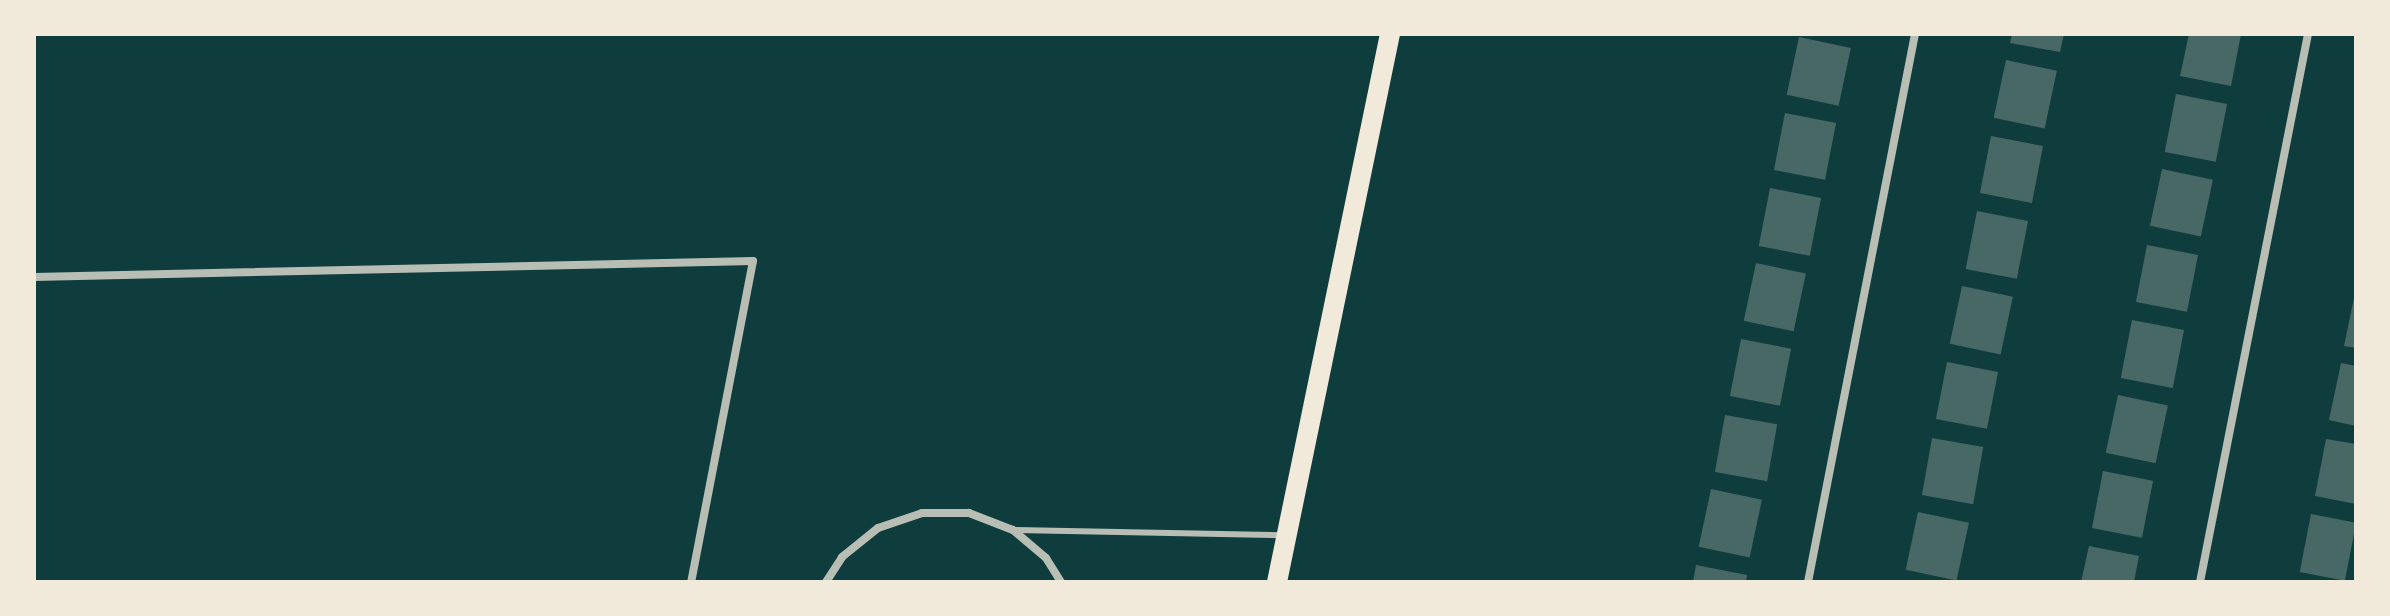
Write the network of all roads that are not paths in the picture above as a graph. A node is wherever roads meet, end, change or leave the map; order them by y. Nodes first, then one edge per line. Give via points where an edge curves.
1 (1390, 34) edge
2 (1915, 34) edge
3 (2308, 34) edge
4 (34, 277) edge
5 (1013, 530) junction
6 (1286, 536) junction
7 (691, 582) edge
8 (826, 582) edge
9 (1061, 582) edge
10 (1277, 582) edge
11 (1808, 582) edge
12 (2200, 582) edge

1 - 6 main road
2 - 11 street
3 - 12 street
4 - 7 street via 753,261
5 - 6 lane
5 - 8 street via 969,513 922,513 878,528 842,557
5 - 9 street via 1046,558
6 - 10 main road

